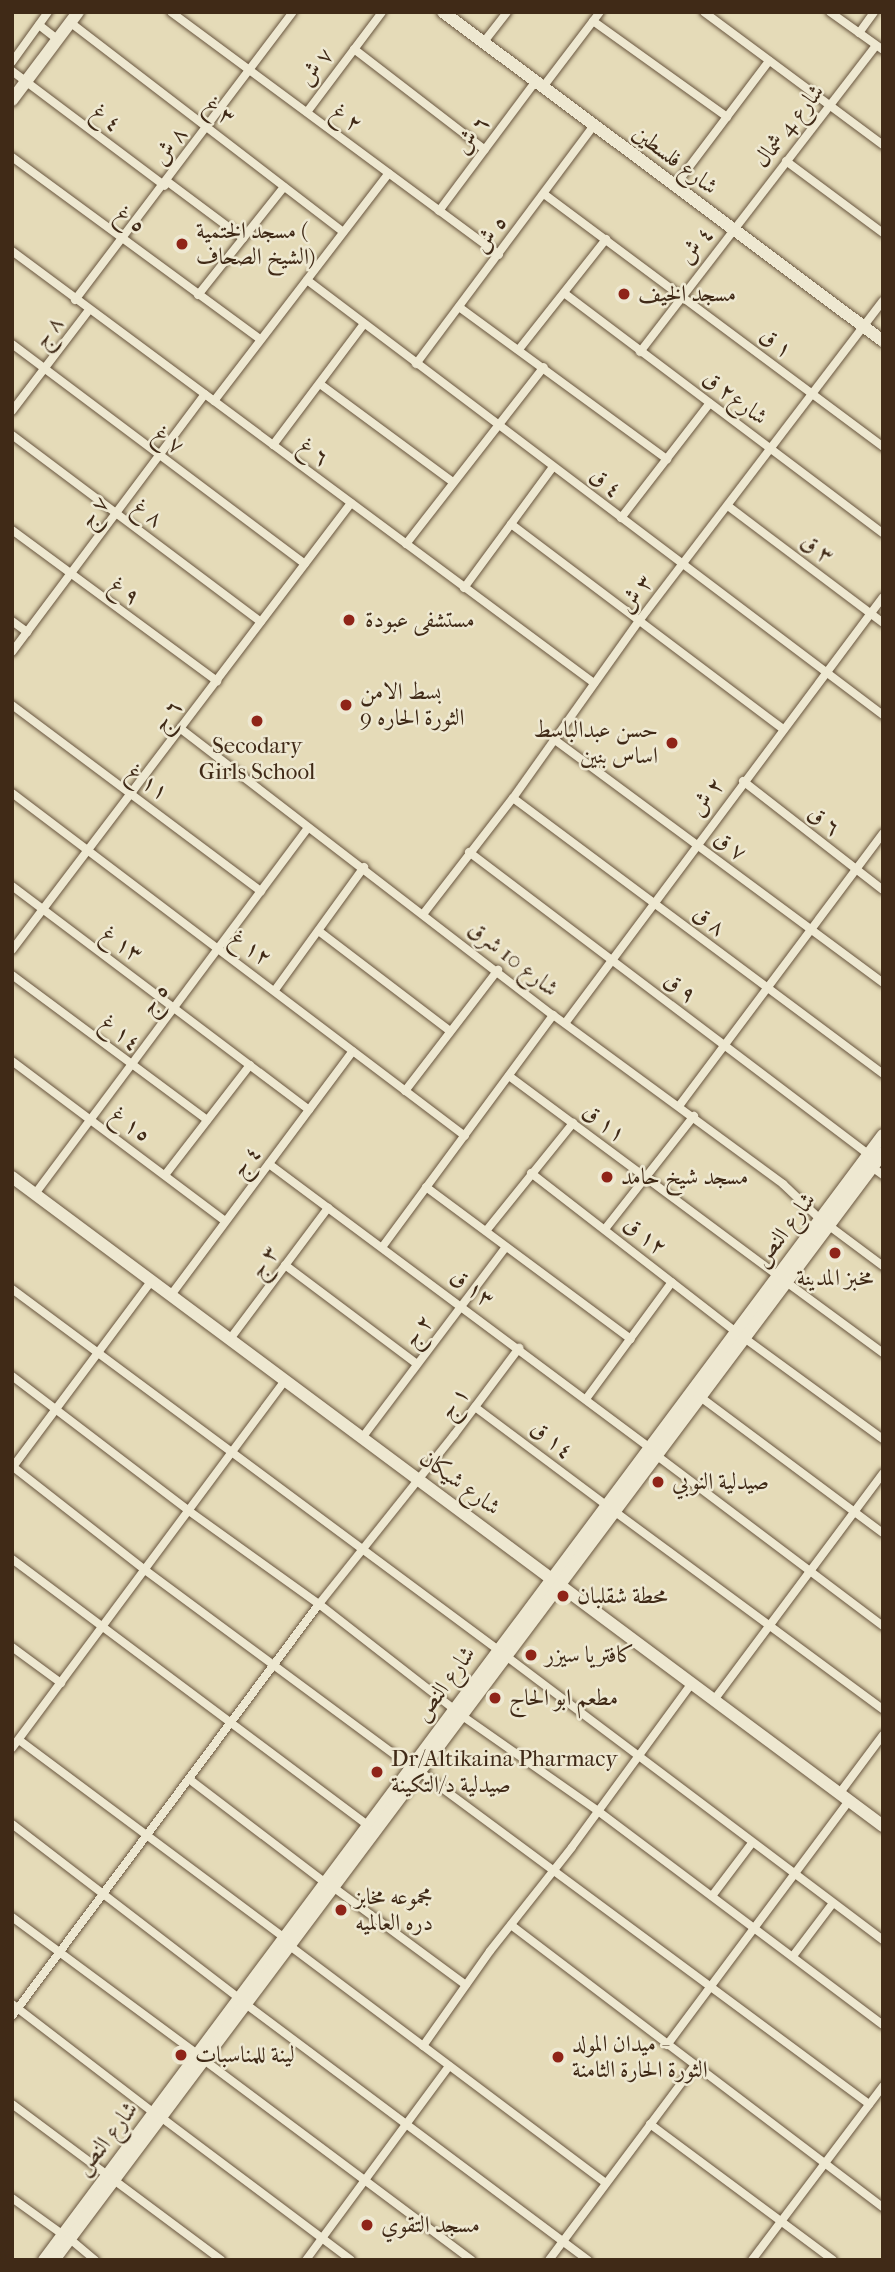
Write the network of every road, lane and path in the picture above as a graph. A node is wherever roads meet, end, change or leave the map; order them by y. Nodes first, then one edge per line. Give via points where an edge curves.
1 (48, 12) edge
2 (171, 12) edge
3 (293, 12) edge
4 (382, 12) edge
5 (443, 12) edge
6 (507, 12) edge
7 (600, 12) edge
8 (704, 12) edge
9 (830, 12) edge
10 (874, 12) edge
11 (75, 17) edge
12 (593, 20) junction
13 (39, 25) junction
14 (859, 33) junction
15 (58, 40) junction
16 (484, 43) junction
17 (879, 48) edge
18 (354, 49) junction
19 (769, 61) junction
20 (12, 62) edge
21 (12, 71) edge
22 (250, 71) junction
23 (27, 81) junction
24 (539, 84) junction
25 (12, 100) edge
26 (829, 105) junction
27 (307, 111) junction
28 (727, 117) junction
29 (594, 125) junction
30 (208, 127) junction
31 (883, 145) edge
32 (485, 150) junction
33 (12, 157) edge
34 (786, 161) junction
35 (388, 173) junction
36 (166, 184) junction
37 (284, 187) junction
38 (674, 187) junction
39 (544, 194) junction
40 (439, 211) junction
41 (732, 230) junction
42 (344, 232) junction
43 (883, 233) edge
44 (243, 238) junction
45 (124, 239) junction
46 (606, 239) junction
47 (12, 251) edge
48 (499, 256) junction
49 (306, 280) junction
50 (564, 293) junction
51 (198, 295) junction
52 (681, 296) junction
53 (75, 300) junction
54 (883, 301) edge
55 (459, 307) junction
56 (89, 310) junction
57 (364, 324) junction
58 (864, 327) junction
59 (260, 340) junction
60 (883, 341) edge
61 (12, 344) edge
62 (520, 348) junction
63 (640, 352) junction
64 (416, 364) junction
65 (544, 367) junction
66 (44, 369) junction
67 (320, 384) junction
68 (205, 394) junction
69 (812, 394) junction
70 (214, 401) junction
71 (710, 403) junction
72 (12, 411) edge
73 (498, 426) junction
74 (12, 435) edge
75 (273, 445) junction
76 (883, 447) edge
77 (772, 449) junction
78 (159, 457) junction
79 (667, 459) junction
80 (553, 467) junction
81 (453, 482) junction
82 (351, 503) junction
83 (727, 506) junction
84 (117, 513) junction
85 (621, 518) junction
86 (511, 524) junction
87 (12, 530) edge
88 (883, 533) edge
89 (406, 544) junction
90 (305, 564) junction
91 (682, 564) junction
92 (71, 575) junction
93 (464, 588) junction
94 (883, 597) edge
95 (870, 614) junction
96 (12, 621) edge
97 (639, 621) junction
98 (261, 622) junction
99 (883, 623) edge
100 (27, 632) junction
101 (12, 652) edge
102 (825, 674) junction
103 (217, 681) junction
104 (594, 683) junction
105 (12, 705) edge
106 (883, 715) edge
107 (782, 728) junction
108 (181, 729) junction
109 (555, 740) junction
110 (743, 781) junction
111 (12, 793) edge
112 (133, 794) junction
113 (513, 798) junction
114 (308, 828) junction
115 (883, 833) edge
116 (696, 845) junction
117 (89, 848) junction
118 (469, 852) junction
119 (364, 867) junction
120 (856, 870) junction
121 (12, 886) edge
122 (883, 890) edge
123 (261, 891) junction
124 (652, 903) junction
125 (43, 909) junction
126 (424, 913) junction
127 (811, 929) junction
128 (320, 932) junction
129 (218, 948) junction
130 (12, 950) edge
131 (610, 960) junction
132 (498, 970) junction
133 (12, 975) edge
134 (883, 983) edge
135 (768, 988) junction
136 (275, 990) junction
137 (174, 1006) junction
138 (553, 1015) junction
139 (566, 1023) junction
140 (450, 1031) junction
141 (726, 1046) junction
142 (353, 1051) junction
143 (12, 1061) edge
144 (250, 1065) junction
145 (131, 1066) junction
146 (883, 1074) edge
147 (509, 1076) junction
148 (405, 1091) junction
149 (679, 1106) junction
150 (309, 1110) junction
151 (694, 1116) junction
152 (90, 1117) junction
153 (207, 1121) junction
154 (573, 1123) junction
155 (883, 1135) edge
156 (465, 1136) junction
157 (883, 1153) edge
158 (269, 1164) junction
159 (874, 1165) edge
160 (531, 1173) junction
161 (165, 1175) junction
162 (645, 1177) junction
163 (14, 1181) edge
164 (426, 1187) junction
165 (35, 1194) junction
166 (328, 1208) junction
167 (225, 1221) junction
168 (824, 1222) junction
169 (605, 1229) junction
170 (486, 1231) junction
171 (383, 1246) junction
172 (506, 1247) junction
173 (285, 1265) junction
174 (883, 1266) edge
175 (781, 1278) junction
176 (152, 1280) junction
177 (672, 1282) junction
178 (12, 1289) edge
179 (171, 1295) junction
180 (462, 1305) junction
181 (739, 1334) junction
182 (230, 1339) junction
183 (631, 1339) junction
184 (519, 1348) junction
185 (98, 1352) junction
186 (883, 1353) edge
187 (417, 1364) junction
188 (12, 1376) edge
189 (285, 1380) junction
190 (699, 1396) junction
191 (586, 1399) junction
192 (475, 1407) junction
193 (55, 1409) junction
194 (362, 1438) junction
195 (883, 1439) edge
196 (652, 1451) junction
197 (231, 1454) junction
198 (13, 1467) edge
199 (883, 1473) edge
200 (418, 1479) junction
201 (610, 1508) junction
202 (189, 1511) junction
203 (853, 1511) junction
204 (883, 1532) edge
205 (361, 1550) junction
206 (12, 1559) edge
207 (145, 1570) junction
208 (810, 1572) junction
209 (554, 1581) junction
210 (319, 1604) junction
211 (883, 1626) edge
212 (769, 1627) junction
213 (104, 1628) junction
214 (12, 1647) edge
215 (502, 1653) junction
216 (275, 1665) junction
217 (61, 1683) junction
218 (692, 1684) junction
219 (714, 1700) junction
220 (883, 1709) edge
221 (457, 1712) junction
222 (233, 1723) junction
223 (883, 1735) edge
224 (19, 1740) junction
225 (12, 1748) edge
226 (638, 1756) junction
227 (415, 1769) junction
228 (189, 1779) junction
229 (844, 1797) junction
230 (598, 1811) junction
231 (12, 1824) edge
232 (368, 1825) junction
233 (883, 1826) edge
234 (147, 1836) junction
235 (752, 1843) junction
236 (553, 1868) junction
237 (795, 1875) junction
238 (328, 1885) junction
239 (104, 1895) junction
240 (712, 1896) junction
241 (833, 1903) junction
242 (12, 1917) edge
243 (511, 1925) junction
244 (754, 1929) junction
245 (883, 1940) edge
246 (286, 1941) junction
247 (60, 1953) junction
248 (793, 1956) junction
249 (466, 1985) junction
250 (710, 1986) junction
251 (243, 2001) junction
252 (15, 2006) edge
253 (12, 2016) edge
254 (883, 2025) edge
255 (667, 2045) junction
256 (423, 2046) junction
257 (200, 2057) junction
258 (695, 2065) junction
259 (449, 2066) junction
260 (883, 2086) edge
261 (12, 2104) edge
262 (869, 2104) junction
263 (157, 2115) junction
264 (406, 2123) junction
265 (650, 2124) junction
266 (825, 2162) junction
267 (111, 2177) junction
268 (364, 2182) junction
269 (606, 2183) junction
270 (12, 2198) edge
271 (883, 2207) edge
272 (781, 2221) junction
273 (66, 2237) junction
274 (321, 2238) junction
275 (563, 2241) junction
276 (44, 2260) edge
277 (54, 2260) edge
278 (95, 2260) edge
279 (221, 2260) edge
280 (306, 2260) edge
281 (351, 2260) edge
282 (471, 2260) edge
283 (549, 2260) edge
284 (588, 2260) edge
285 (752, 2260) edge
286 (833, 2260) edge

1 - 13 street
2 - 22 street, ٢ غ
3 - 22 street, ٨ ش
4 - 18 street, ٧ ش
5 - 16 main road, شارع فلسطين
6 - 16 street
7 - 12 street, ٦ ش
8 - 19 street
9 - 14 street
10 - 14 street
11 - 15 main road
11 - 30 street, ٣ غ
12 - 24 street, ٦ ش
12 - 28 street
13 - 15 street
13 - 20 street
14 - 17 street
15 - 23 main road
16 - 24 main road, شارع فلسطين
17 - 26 street, شارع 4 شمال
18 - 27 street, ٧ ش
18 - 32 street
19 - 26 street
19 - 28 street
21 - 23 street, ٤ غ
22 - 27 street, ٢ غ
22 - 30 street, ٨ ش
23 - 25 main road
23 - 36 street, ٤ غ
24 - 29 main road, شارع فلسطين
24 - 32 street, ٦ ش
26 - 31 street
26 - 34 street, شارع 4 شمال
27 - 35 street, ٢ غ
28 - 38 street
29 - 38 main road, شارع فلسطين
29 - 39 street, ٥ ش
30 - 36 street, ٨ ش
30 - 37 street, ٣ غ
32 - 40 street, ٦ ش
33 - 45 street, ٥ غ
34 - 41 street, شارع 4 شمال
34 - 43 street
35 - 40 street, ٢ غ
35 - 42 street
36 - 44 street, ٤ غ
36 - 45 street, ٨ ش
37 - 42 street, ٣ غ
37 - 44 street
38 - 41 main road, شارع فلسطين
39 - 46 street, ١ ق
39 - 48 street, ٥ ش
40 - 48 street, ٢ غ
41 - 52 street, ٤ ش
41 - 58 main road, شارع فلسطين
42 - 49 street
44 - 51 street
45 - 51 street, ٥ غ
45 - 53 street, ٨ ش
46 - 50 street
46 - 52 street, ١ ق
47 - 53 street, ٦ غ
48 - 55 street, ٥ ش
49 - 57 street, ٤ ق
49 - 59 street
50 - 62 street
50 - 63 street, شارع٢ ق
51 - 59 street, ٥ غ
52 - 63 street, ٤ ش
52 - 69 street, ١ ق
53 - 56 street, ٦ غ
54 - 58 street, ٣ ش
55 - 62 street
55 - 64 street, ٥ ش
56 - 66 street, ٨ ج
56 - 68 street, ٦ غ
57 - 64 street, ٤ ق
57 - 67 street
58 - 60 main road, شارع فلسطين
58 - 69 street, ٣ ش
59 - 70 street
61 - 66 street, ٧ غ
62 - 65 street
63 - 71 street, شارع٢ ق
64 - 73 street, ٤ ق
65 - 73 street
65 - 79 street
66 - 72 street, ٨ ج
66 - 78 street, ٧ غ
67 - 75 street
67 - 81 street
68 - 70 street, ٦ غ
68 - 78 street, ٧ ج
69 - 76 street, ١ ق
69 - 77 street, ٣ ش
70 - 75 street, ٦ غ
71 - 77 street, شارع٢ ق
71 - 79 street
73 - 80 street, ٤ ق
73 - 81 street
74 - 84 street, ٨ غ
75 - 82 street, ٦ غ
77 - 83 street, ٣ ش
77 - 88 street, شارع٢ ق
78 - 84 street, ٧ ج
78 - 90 street, ٧ غ
79 - 85 street
80 - 85 street, ٤ ق
80 - 86 street
81 - 89 street
82 - 89 street, ٦ غ
82 - 90 street, ٦ ج
83 - 91 street, ٣ ش
83 - 95 street, ٣ ق
84 - 92 street, ٧ ج
84 - 98 street, ٨ غ
85 - 91 street, ٤ ق
86 - 93 street
86 - 97 street
87 - 92 street, ٩ غ
89 - 93 street, ٦ غ
90 - 98 street, ٦ ج
91 - 97 street, ٣ ش
91 - 102 street, ٤ ق
92 - 100 street, ٧ ج
92 - 103 street, ٩ غ
93 - 104 street, ٦ غ
94 - 95 street, ٢ ش
95 - 99 street, ٣ ق
95 - 102 street, ٢ ش
96 - 100 street
97 - 104 street, ٣ ش
97 - 107 street
98 - 103 street, ٦ ج
100 - 101 street, ٧ ج
102 - 106 street, ٤ ق
102 - 107 street, ٢ ش
103 - 108 street, ٦ ج
104 - 109 street, ٣ ش
105 - 112 street, ١١ غ
107 - 110 street, ٢ ش
108 - 112 street, ٦ ج
108 - 114 street, شارع 10 شرق
109 - 113 street, ٣ ش
109 - 116 street, ٧ ق
110 - 116 street, ٢ ش
110 - 120 street, ٦ ق
111 - 117 street, ١٢ غ
112 - 117 street, ٦ ج
112 - 123 street, ١١ غ
113 - 118 street, ٣ ش
113 - 124 street, ٨ ق
114 - 119 street, شارع 10 شرق
114 - 123 street, ٥ ج
115 - 120 street
116 - 124 street, ٢ ش
116 - 127 street, ٧ ق
117 - 125 street, ٦ ج
117 - 129 street, ١٢ غ
118 - 126 street, ٣ ش
118 - 131 street, ٩ ق
119 - 126 street, شارع 10 شرق
119 - 128 street
120 - 122 street, ٦ ق
120 - 127 street
121 - 125 street, ١٣ غ
123 - 129 street, ٥ ج
124 - 131 street, ٢ ش
124 - 135 street, ٨ ق
125 - 130 street, ٦ ج
125 - 137 street, ١٣ غ
126 - 132 street, شارع 10 شرق
127 - 134 street, ٧ ق
127 - 135 street
128 - 136 street
128 - 140 street
129 - 136 street, ١٢ غ
129 - 137 street, ٥ ج
131 - 139 street, ٢ ش
131 - 141 street, ٩ ق
132 - 138 street, شارع 10 شرق
132 - 140 street
133 - 145 street, ١٤ غ
135 - 141 street
135 - 146 street, ٨ ق
136 - 142 street, ١٢ غ
137 - 144 street, ١٣ غ
137 - 145 street, ٥ ج
138 - 139 street, شارع 10 شرق
138 - 147 street
139 - 149 street, شارع 10 شرق
140 - 148 street
141 - 149 street
141 - 159 street, ٩ ق
142 - 148 street, ١٢ غ
142 - 150 street, ٤ ج
143 - 152 street, ١٥ غ
144 - 150 street, ١٣ غ
144 - 153 street
145 - 152 street, ٥ ج
145 - 153 street, ١٤ غ
147 - 154 street, ١١ ق
147 - 156 street
148 - 156 street, ١٢ غ
149 - 151 street, شارع 10 شرق
150 - 158 street, ٤ ج
151 - 162 street
151 - 168 street, شارع 10 شرق via 783,1184
152 - 161 street, ١٥ غ
152 - 165 street, ٥ ج
153 - 161 street
154 - 160 street
154 - 162 street, ١١ ق
155 - 159 main road, شارع النص
156 - 164 street
157 - 159 main road, شارع النص
158 - 166 street, ١٣ ق
158 - 167 street, ٤ ج
159 - 168 main road, شارع النص
160 - 169 street, ١٢ ق
160 - 170 street
161 - 167 street, ١٥ غ
162 - 169 street
162 - 175 street, ١١ ق
163 - 165 main road, شارع شيكان
164 - 170 street
164 - 171 street
165 - 176 main road, شارع شيكان
166 - 171 street, ١٣ ق
166 - 173 street, ٣ ج
167 - 179 street, ٤ ج
168 - 174 street, شارع 10 شرق
168 - 175 main road, شارع النص
169 - 177 street, ١٢ ق
170 - 172 street
171 - 180 street, ١٣ ق
172 - 180 street, ٢ ج
172 - 183 street
173 - 182 street, ٣ ج
173 - 187 street
175 - 181 main road, شارع النص
175 - 186 street, ١١ ق
176 - 179 main road, شارع شيكان
176 - 185 street
177 - 181 street, ١٢ ق
177 - 183 street
178 - 185 street
179 - 182 main road, شارع شيكان
180 - 184 street, ١٣ ق
180 - 187 street, ٢ ج
181 - 190 main road, شارع النص
181 - 195 street, ١٢ ق
181 - 196 main road, شارع النص
182 - 189 main road, شارع شيكان
183 - 191 street
184 - 191 street, ١٣ ق
184 - 192 street, ١ ج
185 - 193 street
185 - 197 street
187 - 194 street, ٢ ج
188 - 193 street
189 - 194 main road, شارع شيكان
189 - 197 street
190 - 196 main road, شارع النص
190 - 203 street
191 - 196 street, ١٣ ق
192 - 200 street, ١ ج
192 - 201 street, ١٤ ق
193 - 198 street
193 - 202 street
194 - 200 main road, شارع شيكان
196 - 201 main road, شارع النص
196 - 208 street, ١٣ ق
197 - 202 street
197 - 205 street
198 - 207 street
199 - 203 street
200 - 205 street, ١ ج
200 - 209 main road, شارع شيكان
201 - 209 main road, شارع النص
201 - 212 street, ١٤ ق
202 - 207 street
202 - 210 street
203 - 204 street
203 - 208 street
205 - 210 street, ١ ج
205 - 215 street
206 - 213 street
207 - 213 street
207 - 216 street
208 - 211 street, ١٣ ق
208 - 212 street
209 - 215 main road, شارع النص
209 - 218 main road, شارع شيكان
210 - 216 street, ١ ج
210 - 221 street
212 - 219 street
212 - 220 street, ١٤ ق
213 - 217 street
213 - 222 street
214 - 217 street
215 - 221 main road, شارع النص
215 - 226 street
216 - 222 street, ١ ج
216 - 227 street
217 - 224 street
218 - 219 main road, شارع شيكان
218 - 226 street
219 - 229 main road, شارع شيكان
221 - 227 main road, شارع النص
221 - 230 street
222 - 228 street, ١ ج
222 - 232 street
223 - 229 street
224 - 225 street
224 - 234 street
226 - 230 street
226 - 235 street
227 - 232 main road, شارع النص
227 - 236 street
227 - 238 main road, شارع النص
228 - 234 street, ١ ج
228 - 238 street
229 - 233 main road, شارع شيكان
229 - 237 street
230 - 236 street
230 - 240 street
231 - 239 street
232 - 238 main road, شارع النص
234 - 239 street, ١ ج
234 - 246 street
235 - 237 street
235 - 240 street
236 - 243 street
236 - 250 street
237 - 241 street
237 - 244 street
238 - 246 main road, شارع النص
238 - 249 street
239 - 247 street, ١ ج
239 - 251 street
240 - 244 street
241 - 245 street
241 - 248 street
242 - 247 street
243 - 249 street
243 - 255 street
244 - 248 street
244 - 250 street
246 - 251 main road, شارع النص
246 - 256 street
247 - 252 street, ١ ج
247 - 257 street
248 - 254 street
249 - 256 street
250 - 255 street
250 - 262 street
251 - 257 main road, شارع النص
251 - 264 street
252 - 253 street, ١ ج
252 - 263 street
255 - 258 street
256 - 259 street
257 - 263 main road, شارع النص
257 - 268 street
258 - 265 street
258 - 266 street
259 - 264 street
259 - 269 street
260 - 262 street
261 - 267 street
262 - 266 street
263 - 267 main road, شارع النص
263 - 274 street
264 - 268 street
264 - 275 street
265 - 269 street
265 - 272 street
266 - 271 street
266 - 272 street
267 - 273 main road, شارع النص
267 - 279 street
268 - 274 street
268 - 282 street
269 - 275 street
270 - 273 street
272 - 285 street
272 - 286 street
273 - 276 main road, شارع النص
273 - 277 main road, شارع النص
273 - 278 street
274 - 280 street
274 - 281 street
275 - 283 street
275 - 284 street

